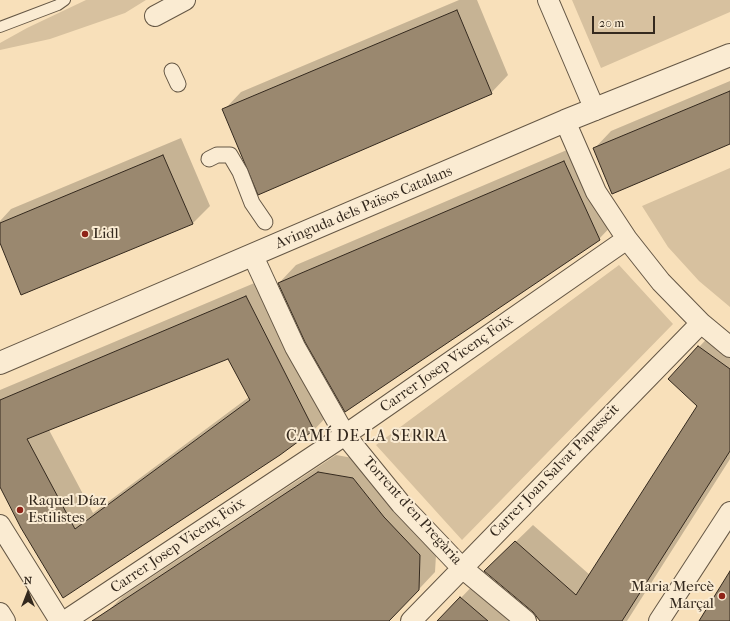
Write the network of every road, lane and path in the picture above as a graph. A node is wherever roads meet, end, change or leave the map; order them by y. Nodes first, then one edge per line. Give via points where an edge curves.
1 (65, 0) edge
2 (185, 0) edge
3 (548, 0) edge
4 (155, 16) dead end
5 (0, 27) edge
6 (730, 55) edge
7 (595, 110) junction
8 (565, 122) junction
9 (209, 159) dead end
10 (265, 222) dead end
11 (627, 239) junction
12 (253, 256) junction
13 (701, 323) junction
14 (730, 347) edge
15 (0, 363) edge
16 (345, 435) junction
17 (730, 512) edge
18 (0, 525) edge
19 (461, 567) junction
20 (0, 613) edge
21 (5, 621) edge
22 (60, 621) edge
23 (65, 621) edge
24 (411, 621) edge
25 (526, 621) edge
26 (660, 621) edge

1 - 5 lane
2 - 4 street
3 - 7 street
6 - 7 street, Avinguda dels Països Catalans
7 - 8 street, Avinguda dels Països Catalans
8 - 11 street via 596,192
8 - 12 street, Avinguda dels Països Catalans
9 - 10 street via 218,155 230,155 240,172 252,203
11 - 13 street via 661,282
11 - 16 street, Carrer Josep Vicenç Foix
12 - 15 street, Avinguda dels Països Catalans
12 - 16 street, Torrent d'en Pregària via 295,347
13 - 14 street
13 - 19 street, Carrer Joan Salvat Papasseit
16 - 19 street, Torrent d'en Pregària via 402,504
16 - 23 street, Carrer Josep Vicenç Foix
17 - 26 street
18 - 22 street
19 - 24 street, Carrer Joan Salvat Papasseit
19 - 25 street, Torrent d'en Pregària
20 - 21 street

